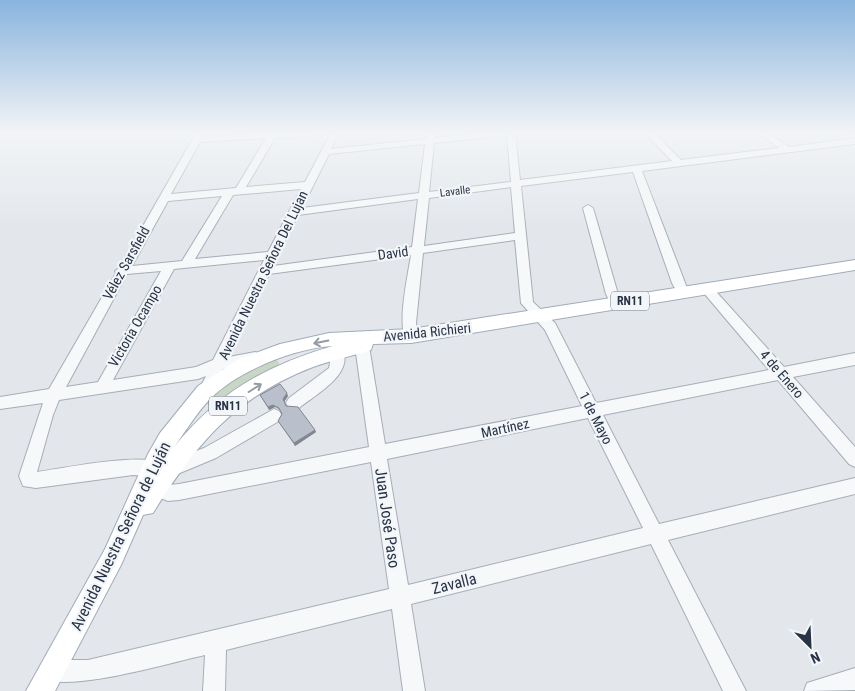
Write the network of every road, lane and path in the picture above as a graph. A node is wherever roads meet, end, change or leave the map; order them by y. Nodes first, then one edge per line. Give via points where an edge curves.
1 (181, 165) edge
2 (251, 165) edge
3 (318, 165) edge
4 (426, 165) edge
5 (514, 165) edge
6 (656, 165) edge
7 (636, 168) junction
8 (516, 183) junction
9 (308, 186) junction
10 (235, 190) junction
11 (422, 195) junction
12 (163, 198) junction
13 (588, 208) dead end
14 (294, 212) junction
15 (522, 236) junction
16 (416, 249) junction
17 (272, 255) junction
18 (186, 264) junction
19 (855, 265) edge
20 (170, 266) junction
21 (121, 271) junction
22 (264, 271) junction
23 (707, 289) junction
24 (683, 293) junction
25 (617, 303) junction
26 (539, 316) junction
27 (408, 336) junction
28 (362, 346) junction
29 (280, 351) junction
30 (337, 352) junction
31 (260, 358) junction
32 (855, 359) edge
33 (219, 364) junction
34 (286, 370) junction
35 (782, 374) junction
36 (102, 387) junction
37 (54, 395) junction
38 (202, 395) junction
39 (0, 403) edge
40 (294, 403) dead end
41 (592, 409) junction
42 (219, 412) junction
43 (274, 416) dead end
44 (379, 454) junction
45 (855, 459) edge
46 (160, 469) junction
47 (855, 486) edge
48 (156, 488) junction
49 (654, 534) junction
50 (113, 557) junction
51 (399, 597) junction
52 (216, 642) junction
53 (855, 679) edge
54 (46, 681) edge
55 (214, 691) edge
56 (414, 691) edge
57 (735, 691) edge
58 (815, 691) edge

1 - 12 street, Vélez Sarsfield
2 - 10 street
3 - 9 street, Avenida Nuestra Señora Del Lujan
4 - 11 street
5 - 8 street, 1 de Mayo
6 - 7 street, Lavalle
7 - 8 street, Lavalle
7 - 24 street
8 - 11 street, Lavalle
8 - 15 street, 1 de Mayo
9 - 10 street
9 - 14 street, Avenida Nuestra Señora Del Lujan
10 - 12 street
10 - 18 street
11 - 14 street, Lavalle
11 - 16 street
12 - 21 street, Vélez Sarsfield
13 - 25 street
14 - 17 street, Avenida Nuestra Señora Del Lujan
15 - 16 street, David
15 - 26 street, 1 de Mayo via 527,303
16 - 22 street, David
16 - 27 street
17 - 18 street
17 - 22 street, Avenida Nuestra Señora Del Lujan
18 - 20 street
19 - 23 main road, Avenida Richieri / RN11
20 - 21 street
20 - 36 street, Victoria Ocampo
21 - 37 street, Vélez Sarsfield
22 - 33 street, Avenida Nuestra Señora Del Lujan
23 - 24 main road, Avenida Richieri / RN11
23 - 35 street, 4 de Enero
24 - 25 main road, Avenida Richieri / RN11
25 - 26 main road, Avenida Richieri / RN11
26 - 27 main road, Avenida Richieri / RN11
26 - 41 street, 1 de Mayo via 550,327
27 - 28 main road, RN11
27 -> 29 main road, Avenida Richieri / RN11 via 329,340
28 - 30 main road, RN11
28 - 44 street, Juan José Paso
29 - 31 main road, Avenida Richieri / RN11
29 - 34 main road via 288,358
30 - 34 main road, RN11
30 - 40 street via 335,371
31 - 33 street, Avenida Richieri
31 - 38 main road, Avenida Nuestra Señora de Luján / RN11 via 235,370
32 - 35 street, Martínez
33 - 36 street, Avenida Richieri via 198,373
33 - 38 street, Avenida Nuestra Señora Del Lujan
42 -> 34 main road, RN11
35 - 41 street, Martínez
35 - 45 street, 4 de Enero
36 - 37 street, Avenida Richieri
37 - 39 street, Avenida Richieri
37 - 46 street, Vélez Sarsfield via 27,476 29,480 133,467
38 - 42 main road, RN11 via 198,405 202,412
38 - 46 main road, Avenida Nuestra Señora de Luján / RN11 via 167,440
41 - 44 street, Martínez
41 - 49 street, 1 de Mayo
42 - 46 main road, RN11
43 - 46 street via 210,453
44 - 48 street, Martínez via 179,492 168,493
44 - 51 street, Juan José Paso
46 - 48 main road, RN11
46 - 50 main road, Avenida Nuestra Señora de Luján / RN11
47 - 49 street, Zavalla
48 - 50 main road, RN11
49 - 51 street, Zavalla
49 - 57 street, 1 de Mayo
50 - 54 main road, Avenida Nuestra Señora de Luján / RN11
51 - 52 street, Zavalla
51 - 56 street, Juan José Paso
52 - 54 street, Zavalla
52 - 55 street
53 - 58 street

